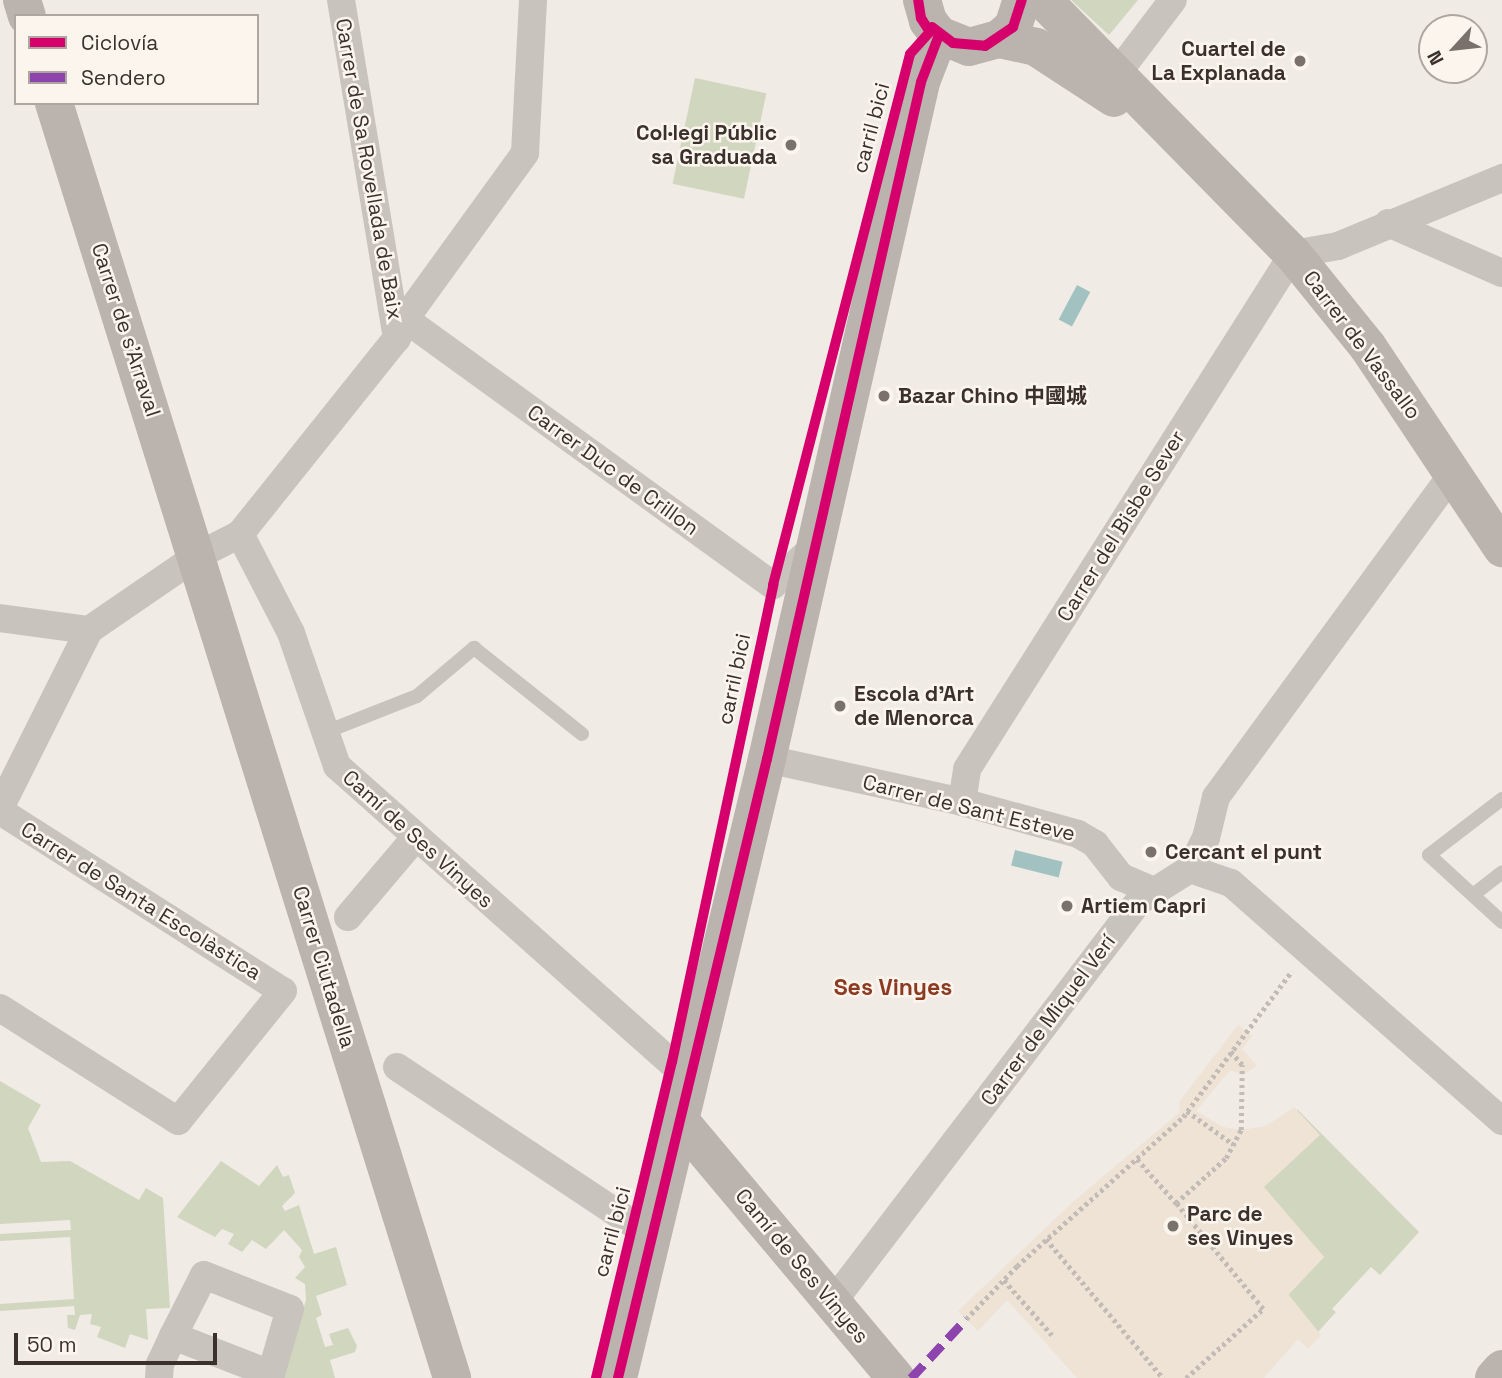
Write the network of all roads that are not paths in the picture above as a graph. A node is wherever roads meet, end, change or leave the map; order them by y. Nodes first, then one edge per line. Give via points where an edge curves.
1 (341, 0) edge
2 (533, 0) edge
3 (922, 0) edge
4 (1022, 0) edge
5 (1043, 0) edge
6 (1173, 0) edge
7 (939, 35) junction
8 (999, 39) junction
9 (1116, 75) junction
10 (55, 105) edge
11 (1200, 160) junction
12 (1502, 178) edge
13 (1388, 222) junction
14 (1293, 254) junction
15 (1502, 273) edge
16 (401, 329) junction
17 (1455, 471) junction
18 (240, 534) junction
19 (817, 544) junction
20 (1502, 548) edge
21 (197, 556) junction
22 (0, 618) edge
23 (89, 630) junction
24 (323, 733) junction
25 (582, 734) dead end
26 (767, 759) junction
27 (1502, 799) edge
28 (962, 802) junction
29 (0, 810) edge
30 (415, 838) junction
31 (1191, 869) junction
32 (1502, 872) edge
33 (1152, 890) junction
34 (1473, 895) junction
35 (348, 917) dead end
36 (1502, 922) edge
37 (0, 1008) edge
38 (397, 1067) dead end
39 (689, 1078) junction
40 (1502, 1121) edge
41 (681, 1122) junction
42 (654, 1238) junction
43 (832, 1303) junction
44 (173, 1336) dead end
45 (1502, 1369) edge
46 (159, 1378) edge
47 (452, 1378) edge
48 (618, 1378) edge
49 (896, 1378) edge
50 (1494, 1378) edge

1 - 16 street, Carrer de Sa Rovellada de Baix
2 - 16 street via 525,153
3 - 7 street via 928,21
4 - 8 street via 1013,27
5 - 9 street, Carrer de Vassallo
6 - 9 street
7 - 8 street via 969,47
7 - 19 street via 921,82
8 - 11 street, Carrer de Vassallo via 1036,47 1071,67
9 - 11 street, Carrer de Vassallo
10 - 21 street, Carrer de s'Arraval
11 - 14 street, Carrer de Vassallo
12 - 13 street
13 - 14 street via 1338,246
13 - 15 street
14 - 17 street, Carrer de Vassallo via 1368,347
14 - 28 street, Carrer del Bisbe Sever via 967,769
16 - 18 street
16 - 19 street, Carrer Duc de Crillon via 773,585
17 - 20 street, Carrer de Vassallo
17 - 31 street via 1216,797 1206,838
18 - 21 street
18 - 24 street, Camí de Ses Vinyes via 291,633
19 - 26 street
21 - 23 street
21 - 47 street, Carrer Ciutadella
22 - 23 street
23 - 29 street
24 - 25 lane via 417,696 474,648
24 - 30 street, Camí de Ses Vinyes via 337,766
26 - 28 street, Carrer de Sant Esteve
26 - 39 street
27 - 34 lane via 1429,855
28 - 33 street, Carrer de Sant Esteve via 1078,834 1095,844 1121,877
29 - 37 street, Carrer de Santa Escolàstica via 282,991 178,1121
30 - 35 street
30 - 39 street, Camí de Ses Vinyes
31 - 33 street, Carrer de Miquel Verí
31 - 40 street via 1231,883
32 - 34 lane
33 - 43 street, Carrer de Miquel Verí
34 - 36 lane
38 - 42 street
39 - 41 street
41 - 42 street
41 - 43 street, Camí de Ses Vinyes
42 - 48 street
43 - 49 street, Camí de Ses Vinyes
44 - 46 street
45 - 50 street

